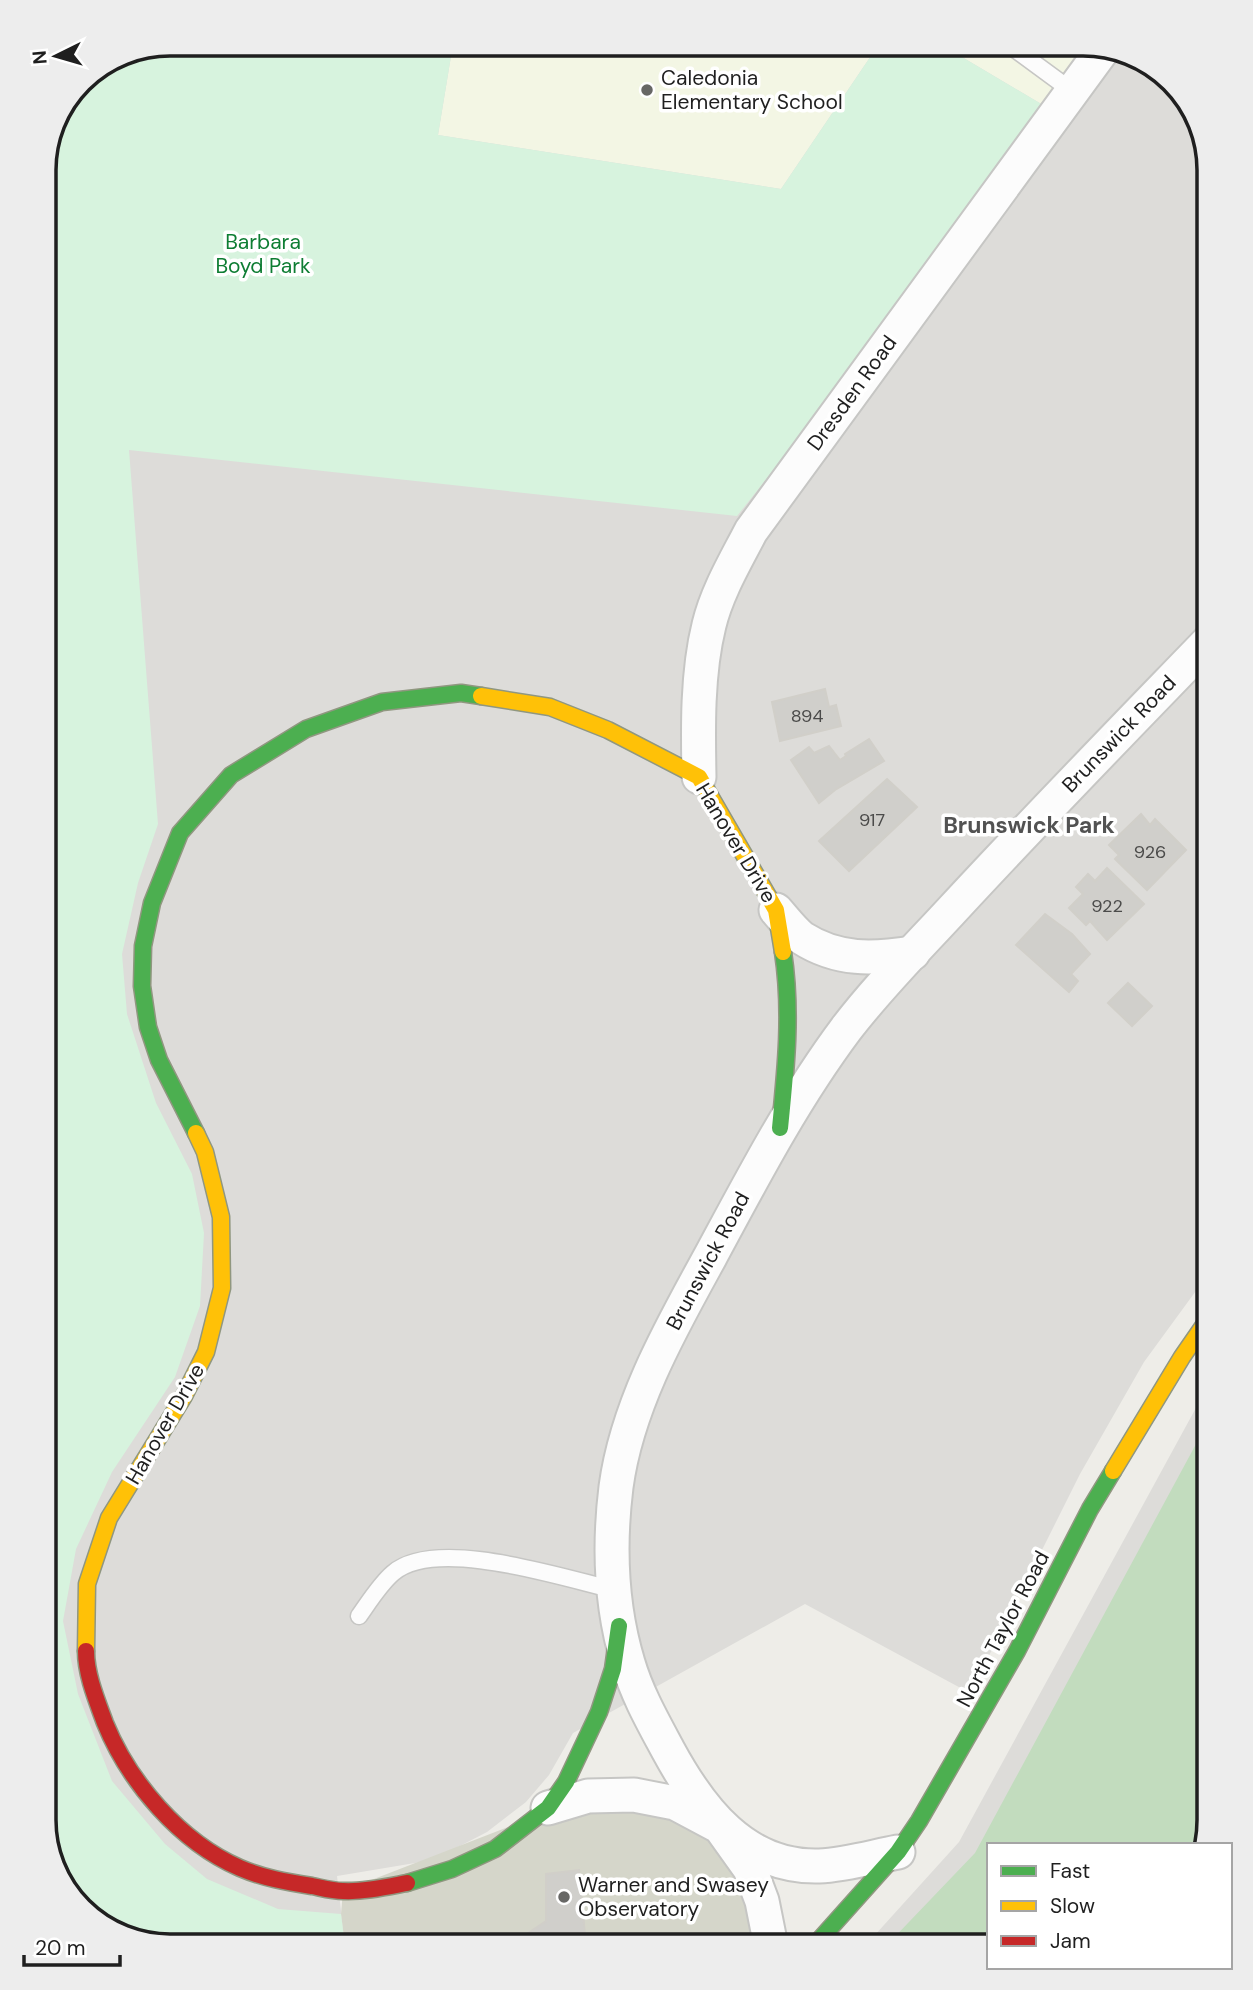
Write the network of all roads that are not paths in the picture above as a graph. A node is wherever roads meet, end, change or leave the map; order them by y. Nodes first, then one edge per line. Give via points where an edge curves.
1 (1024, 56) edge
2 (1097, 57) edge
3 (1072, 91) junction
4 (1197, 653) edge
5 (699, 777) junction
6 (776, 910) junction
7 (913, 953) junction
8 (780, 1128) junction
9 (1197, 1335) edge
10 (615, 1590) junction
11 (359, 1616) dead end
12 (619, 1626) junction
13 (548, 1808) junction
14 (720, 1827) junction
15 (898, 1852) junction
16 (769, 1934) edge
17 (825, 1934) edge

1 - 3 lane
2 - 3 street, Dresden Road
3 - 5 street, Dresden Road via 751,531 709,626 697,717
4 - 7 street, Brunswick Road
5 - 6 street, Hanover Drive
5 - 13 street, Hanover Drive via 608,730 551,707 461,694 382,702 306,729 231,775 180,833 152,903 143,946 148,1027 159,1060 205,1152 218,1204 222,1289 206,1352 109,1518 87,1584 86,1656 111,1737 148,1797 180,1828 239,1867 279,1881 343,1891 411,1882 495,1849
6 - 7 street, Hanover Drive via 801,937 840,955 872,959
6 - 8 street, Hanover Drive via 788,986 788,1050
7 - 8 street, Brunswick Road via 847,1028
8 - 10 street, Brunswick Road via 674,1321 633,1415 616,1484
9 - 15 street, North Taylor Road via 1090,1509 1017,1651
10 - 11 lane via 481,1559 413,1562 393,1573
10 - 12 street, Brunswick Road
12 - 13 street, Hanover Drive via 613,1669 599,1712 566,1782
12 - 14 street, Brunswick Road via 644,1706 681,1775
13 - 14 street, Hanover Drive via 588,1796 634,1795 675,1803
14 - 15 street, Brunswick Road via 758,1853 784,1862 818,1866
14 - 16 street, Hanover Drive via 750,1869
15 - 17 street, North Taylor Road

